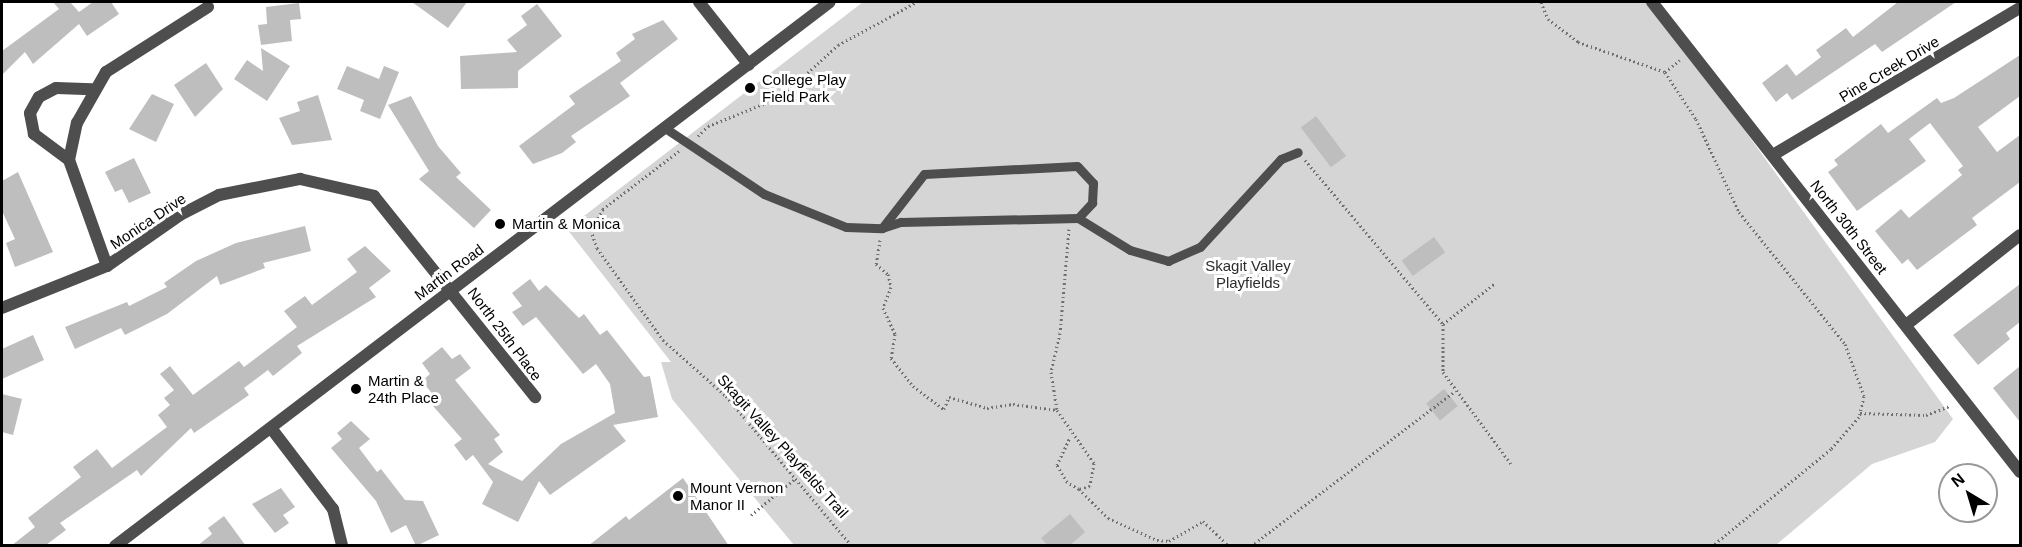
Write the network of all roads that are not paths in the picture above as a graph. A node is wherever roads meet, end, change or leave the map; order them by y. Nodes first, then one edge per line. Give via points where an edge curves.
1 (699, 2) edge
2 (830, 2) edge
3 (1653, 2) edge
4 (208, 7) dead end
5 (2020, 8) edge
6 (749, 65) junction
7 (92, 89) junction
8 (665, 128) junction
9 (1298, 152) road end
10 (1773, 155) junction
11 (69, 160) junction
12 (1074, 218) junction
13 (882, 228) junction
14 (2020, 235) edge
15 (107, 266) junction
16 (452, 289) junction
17 (2, 308) edge
18 (1906, 325) junction
19 (535, 397) dead end
20 (270, 428) junction
21 (2020, 472) edge
22 (116, 546) edge
23 (342, 546) edge

1 - 6 street
2 - 6 street, Martin Road
3 - 10 street, North 30th Street
4 - 7 street via 160,33 106,72
5 - 10 street, Pine Creek Drive
6 - 8 street, Martin Road
7 - 11 street
7 - 11 street via 56,88 39,97 30,113 34,134
8 - 13 lane via 764,194 846,227
8 - 16 street, Martin Road
9 - 12 lane via 1281,159 1200,248 1168,261 1130,250
10 - 18 street, North 30th Street
11 - 15 street
12 - 13 lane via 901,222
12 - 13 lane via 1092,202 1093,183 1077,166 924,174
14 - 18 street
15 - 16 street, Monica Drive via 180,214 219,195 300,179 374,196
15 - 17 street, Monica Drive
16 - 19 street, North 25th Place
16 - 20 street, Martin Road
18 - 21 street, North 30th Street
20 - 22 street, Martin Road
20 - 23 street via 333,509

